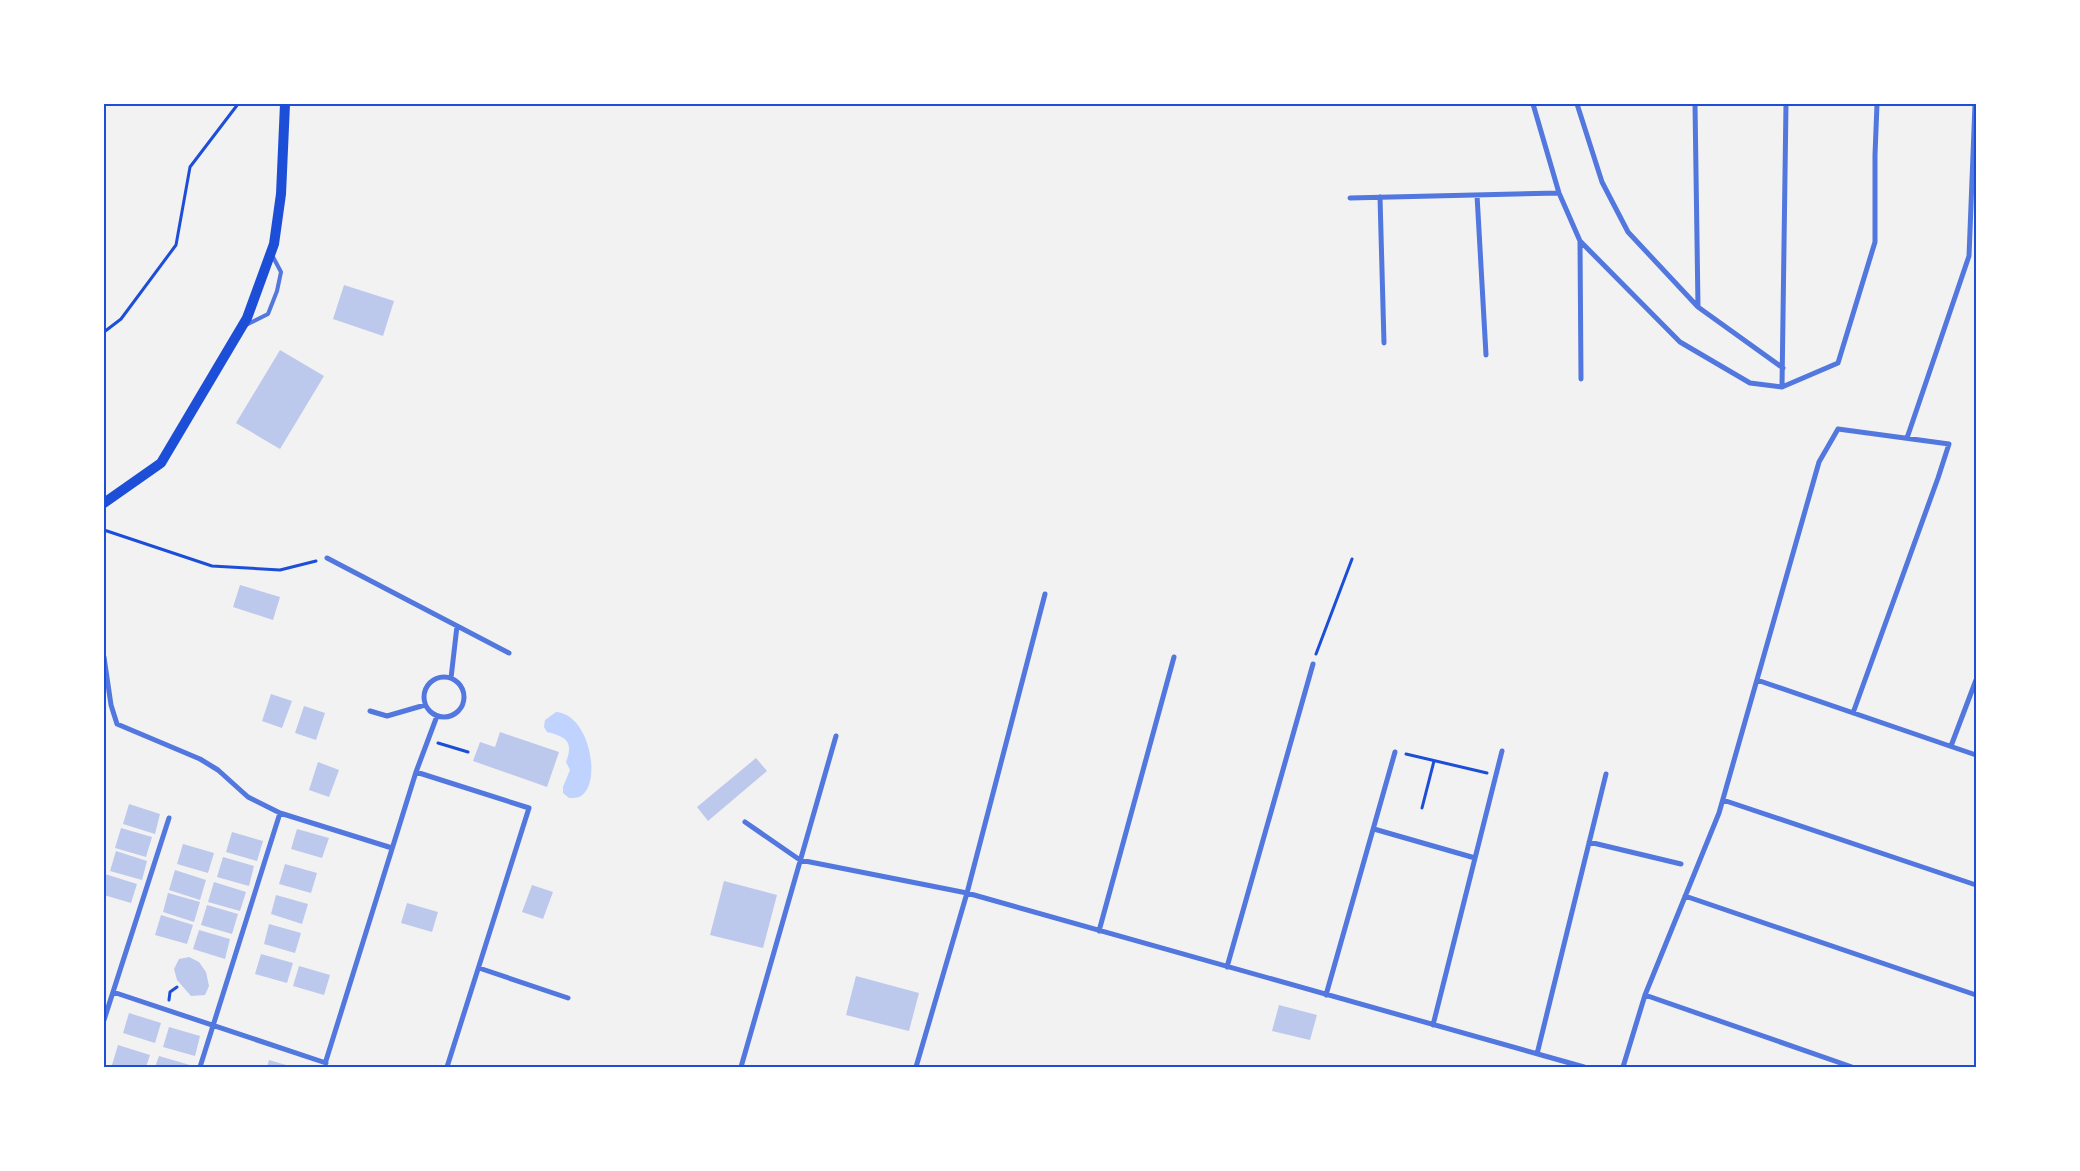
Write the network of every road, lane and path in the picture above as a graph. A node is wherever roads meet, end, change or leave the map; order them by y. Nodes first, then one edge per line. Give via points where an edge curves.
1 (238, 104) edge
2 (285, 104) edge
3 (1533, 104) edge
4 (1577, 104) edge
5 (1695, 104) edge
6 (1786, 104) edge
7 (1877, 104) edge
8 (1975, 104) edge
9 (1559, 193) junction
10 (1477, 195) junction
11 (1380, 197) junction
12 (1350, 198) dead end
13 (1580, 241) junction
14 (271, 253) junction
15 (1698, 307) junction
16 (242, 326) junction
17 (104, 332) edge
18 (1384, 344) dead end
19 (1486, 355) dead end
20 (1783, 368) junction
21 (1581, 379) dead end
22 (1782, 387) junction
23 (1907, 438) junction
24 (104, 503) edge
25 (104, 530) edge
26 (327, 558) joint
27 (1352, 559) dead end
28 (1045, 594) dead end
29 (457, 626) junction
30 (509, 653) dead end
31 (104, 657) edge
32 (1174, 657) dead end
33 (1313, 664) joint
34 (451, 678) junction
35 (1757, 680) junction
36 (1976, 680) edge
37 (425, 705) junction
38 (370, 711) dead end
39 (1853, 713) junction
40 (437, 716) junction
41 (836, 736) dead end
42 (428, 740) junction
43 (1951, 746) junction
44 (1502, 751) dead end
45 (468, 752) dead end
46 (1395, 752) joint
47 (1976, 755) edge
48 (1434, 761) junction
49 (416, 772) junction
50 (1606, 774) dead end
51 (1496, 775) junction
52 (1723, 800) junction
53 (1422, 808) dead end
54 (280, 813) junction
55 (169, 818) dead end
56 (745, 822) dead end
57 (1374, 829) junction
58 (1589, 842) junction
59 (392, 848) junction
60 (1475, 858) junction
61 (800, 860) junction
62 (1681, 864) dead end
63 (1976, 885) edge
64 (966, 893) junction
65 (1685, 896) junction
66 (1099, 931) junction
67 (1227, 967) junction
68 (479, 968) junction
69 (113, 992) junction
70 (1326, 995) junction
71 (1644, 995) junction
72 (1976, 995) edge
73 (568, 998) dead end
74 (104, 1020) edge
75 (1433, 1025) junction
76 (213, 1026) junction
77 (1537, 1054) junction
78 (325, 1065) edge
79 (200, 1067) edge
80 (447, 1067) edge
81 (741, 1067) edge
82 (916, 1067) edge
83 (1584, 1067) edge
84 (1623, 1067) edge
85 (1852, 1067) edge

1 - 17 path via 190,167 176,245 121,319
2 - 14 main road via 281,194
3 - 9 street
4 - 15 street via 1602,182 1628,232
5 - 15 street
6 - 20 street
7 - 22 street via 1875,242 1838,363
8 - 23 street via 1970,256
9 - 10 street
9 - 13 street
10 - 11 street
10 - 19 street
11 - 12 street
11 - 18 street
13 - 21 street
13 - 22 street via 1680,342 1750,382
14 - 16 main road
14 - 16 lane via 281,272 268,314
15 - 20 street
16 - 24 main road via 161,463
20 - 22 street
23 - 35 street via 1838,429 1819,462
23 - 39 street via 1949,444
25 - 26 path via 212,566 280,570
26 - 29 street
27 - 33 path
28 - 64 street
29 - 30 street
29 - 34 street
31 - 54 street via 117,724 200,759 218,770 248,797
32 - 66 street
33 - 67 street
34 - 37 street via 438,678 427,685 423,698
34 - 40 street via 462,687 462,706 453,716
35 - 39 street
35 - 52 street
36 - 43 street
37 - 38 street via 387,716
37 - 40 street
39 - 43 street
40 - 42 street
41 - 61 street
42 - 45 path
42 - 49 street
43 - 47 street
44 - 51 street
46 - 48 path
46 - 57 street
48 - 51 path
48 - 53 path
49 - 59 street
49 - 68 street via 529,808
50 - 58 street
51 - 60 street
52 - 63 street
52 - 65 street
54 - 59 street
54 - 76 street
55 - 69 street
56 - 61 street
57 - 60 street
57 - 70 street
58 - 62 street
58 - 77 street
59 - 78 street
60 - 75 street
61 - 64 street
61 - 81 street
64 - 66 street
64 - 82 street
65 - 71 street
65 - 72 street
66 - 67 street
67 - 70 street
68 - 73 street
68 - 80 street
69 - 74 street
69 - 76 street
70 - 75 street
71 - 84 street
71 - 85 street
75 - 77 street
76 - 78 street
76 - 79 street
77 - 83 street

